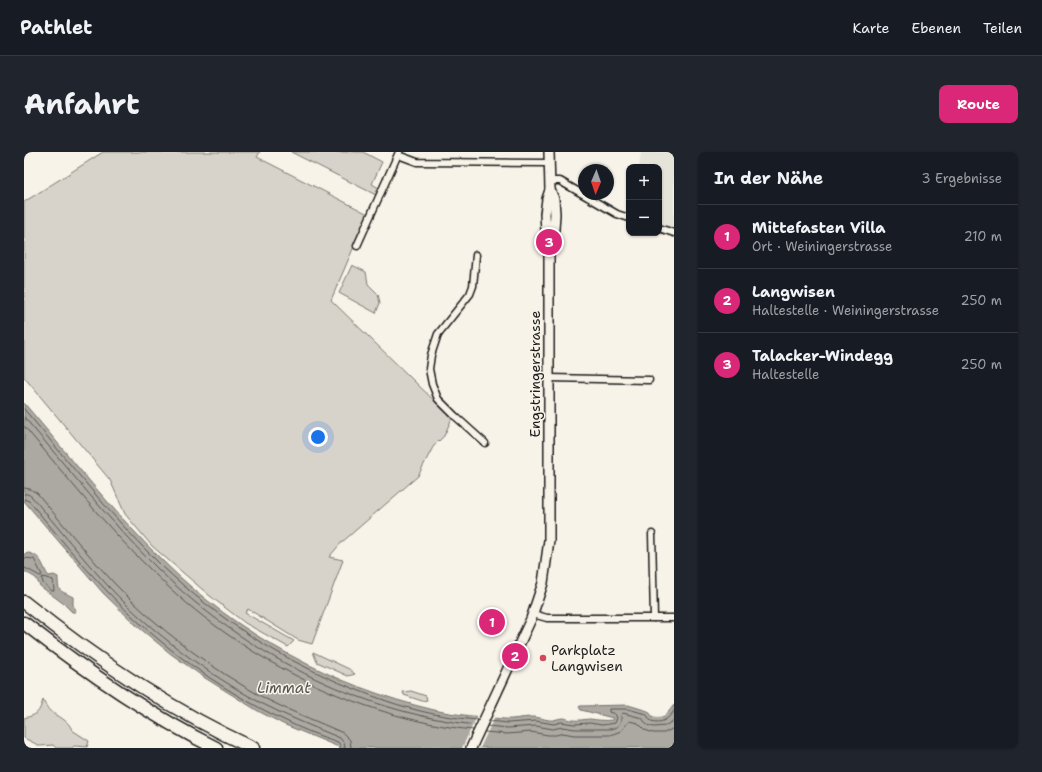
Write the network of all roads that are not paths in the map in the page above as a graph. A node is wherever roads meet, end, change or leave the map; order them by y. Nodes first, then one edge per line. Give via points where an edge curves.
1 (549, 152) edge
2 (398, 153) edge
3 (548, 163) junction
4 (550, 185) junction
5 (626, 217) edge
6 (662, 229) edge
7 (674, 233) edge
8 (357, 246) dead end
9 (476, 255) dead end
10 (549, 378) junction
11 (649, 380) dead end
12 (485, 443) dead end
13 (652, 534) dead end
14 (24, 602) edge
15 (534, 614) junction
16 (654, 618) junction
17 (674, 618) edge
18 (24, 623) edge
19 (216, 748) edge
20 (253, 748) edge
21 (471, 748) edge

1 - 3 main road, Engstringerstrasse
2 - 3 street via 417,162
2 - 8 street
3 - 4 main road, Engstringerstrasse
4 - 5 street via 560,181
4 - 10 main road, Engstringerstrasse via 545,214 549,240
6 - 7 street
9 - 12 street via 470,294 438,334 429,369 438,399
10 - 11 street
10 - 15 main road, Engstringerstrasse via 550,540 543,583
13 - 16 street
14 - 20 highway via 67,636 132,681 187,714
15 - 16 street via 547,618
15 - 21 main road, Engstringerstrasse
16 - 17 street
18 - 19 highway via 117,691

